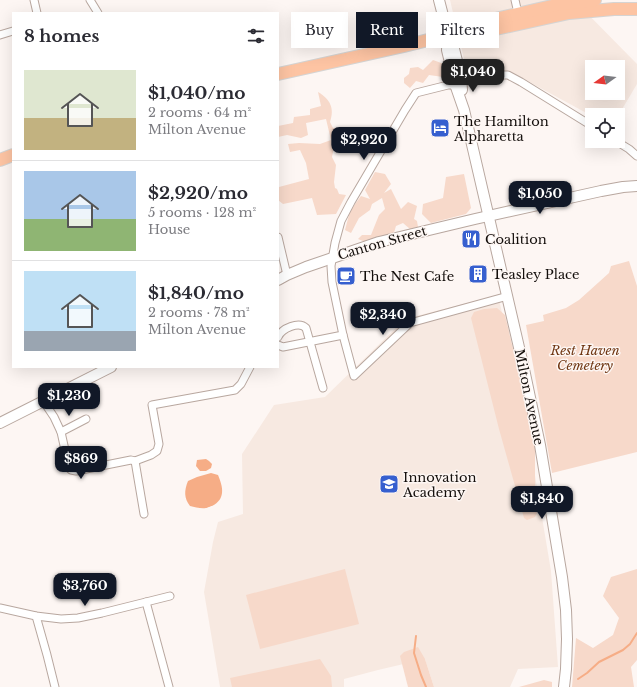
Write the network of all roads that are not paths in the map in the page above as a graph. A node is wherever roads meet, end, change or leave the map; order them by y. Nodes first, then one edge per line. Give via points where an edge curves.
1 (34, 0) edge
2 (90, 0) edge
3 (440, 0) edge
4 (515, 0) edge
5 (595, 0) edge
6 (576, 5) edge
7 (637, 9) edge
8 (37, 12) edge
9 (97, 12) edge
10 (443, 12) edge
11 (518, 14) junction
12 (499, 18) edge
13 (499, 28) edge
14 (12, 31) edge
15 (0, 34) edge
16 (426, 40) edge
17 (447, 48) edge
18 (454, 48) edge
19 (279, 74) edge
20 (460, 77) junction
21 (456, 87) junction
22 (464, 110) junction
23 (585, 122) edge
24 (625, 147) edge
25 (12, 155) edge
26 (637, 156) edge
27 (0, 160) edge
28 (637, 186) edge
29 (488, 216) junction
30 (279, 241) edge
31 (333, 258) junction
32 (287, 275) junction
33 (279, 279) edge
34 (508, 296) junction
35 (343, 334) junction
36 (279, 335) edge
37 (310, 341) junction
38 (279, 346) edge
39 (109, 368) edge
40 (249, 368) edge
41 (323, 388) dead end
42 (44, 402) junction
43 (86, 419) dead end
44 (0, 423) edge
45 (61, 432) junction
46 (135, 461) junction
47 (144, 514) dead end
48 (170, 596) dead end
49 (146, 602) junction
50 (0, 608) edge
51 (36, 616) junction
52 (55, 687) edge
53 (169, 687) edge
54 (564, 687) edge

1 - 8 street
2 - 9 street
3 - 10 street
4 - 11 street
5 - 6 main road
6 - 7 main road
6 - 11 main road via 561,4
6 - 13 main road via 544,18
11 - 12 main road
14 - 15 street
16 - 19 main road
17 - 21 street, Milton Avenue
18 - 20 street, Milton Avenue
20 - 22 street, Milton Avenue
20 - 23 street via 472,81 504,75 513,77
21 - 22 street, Milton Avenue
21 - 31 street via 448,85 416,93 351,202 340,227
22 - 29 street, Milton Avenue
24 - 26 street
25 - 27 main road
28 - 29 street, Canton Street via 601,191
29 - 31 street, Canton Street via 392,238
29 - 34 street, Milton Avenue
30 - 32 street
31 - 32 street, Canton Street
31 - 35 street via 332,282
32 - 33 street, Canton Street
34 - 35 street via 410,323 354,376
34 - 54 street, Milton Avenue via 534,412 562,577 567,639
35 - 37 street
36 - 37 street via 284,329 301,325 306,328
37 - 38 street
37 - 41 street
39 - 42 street
40 - 46 street via 235,390 152,406 159,444 157,451
42 - 44 street
42 - 45 street
43 - 45 street
45 - 46 street via 71,470
46 - 47 street
48 - 49 street
49 - 51 street via 78,618
49 - 53 street
50 - 51 street
51 - 52 street

